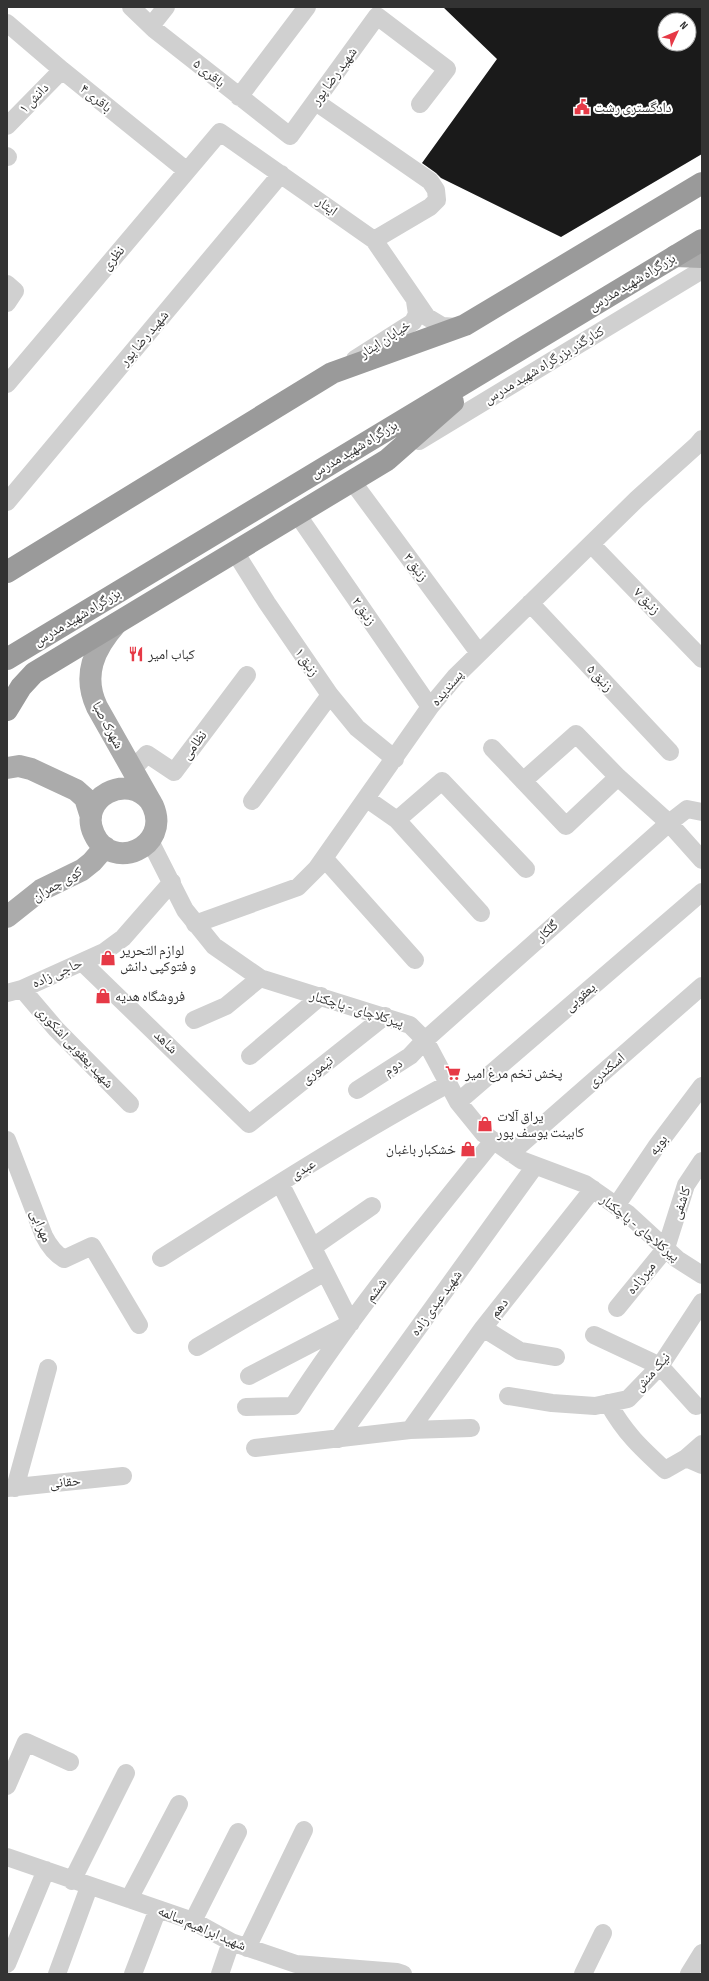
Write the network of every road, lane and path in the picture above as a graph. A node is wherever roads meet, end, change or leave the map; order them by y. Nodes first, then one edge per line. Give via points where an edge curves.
1 (131, 7) edge
2 (166, 7) edge
3 (307, 7) edge
4 (7, 23) edge
5 (151, 26) junction
6 (62, 70) junction
7 (239, 97) junction
8 (316, 102) junction
9 (420, 104) dead end
10 (7, 126) edge
11 (220, 132) joint
12 (290, 136) joint
13 (187, 171) junction
14 (281, 174) junction
15 (702, 183) edge
16 (374, 240) junction
17 (702, 240) edge
18 (675, 256) junction
19 (702, 257) edge
20 (702, 270) edge
21 (7, 284) edge
22 (414, 301) junction
23 (7, 303) edge
24 (459, 327) junction
25 (494, 366) junction
26 (332, 373) junction
27 (7, 384) edge
28 (700, 444) edge
29 (387, 460) junction
30 (352, 481) junction
31 (7, 502) edge
32 (297, 514) junction
33 (591, 544) junction
34 (235, 552) junction
35 (7, 572) edge
36 (530, 603) junction
37 (116, 624) junction
38 (479, 653) junction
39 (7, 659) edge
40 (702, 659) edge
41 (247, 675) dead end
42 (330, 695) junction
43 (430, 707) junction
44 (7, 710) edge
45 (492, 748) dead end
46 (670, 752) dead end
47 (395, 759) junction
48 (7, 768) edge
49 (132, 770) junction
50 (618, 777) junction
51 (523, 781) junction
52 (366, 799) junction
53 (252, 801) dead end
54 (151, 802) junction
55 (702, 812) edge
56 (91, 817) junction
57 (397, 820) junction
58 (669, 823) junction
59 (150, 841) junction
60 (105, 847) junction
61 (324, 858) junction
62 (702, 860) edge
63 (526, 869) dead end
64 (172, 882) junction
65 (702, 892) edge
66 (481, 913) dead end
67 (7, 918) edge
68 (195, 924) junction
69 (415, 960) dead end
70 (82, 962) junction
71 (260, 978) junction
72 (702, 986) edge
73 (14, 991) edge
74 (321, 996) junction
75 (385, 1016) junction
76 (194, 1020) dead end
77 (425, 1040) junction
78 (250, 1056) dead end
79 (448, 1084) junction
80 (702, 1086) edge
81 (356, 1090) dead end
82 (458, 1102) junction
83 (130, 1104) dead end
84 (249, 1124) joint
85 (7, 1140) edge
86 (493, 1140) junction
87 (510, 1153) junction
88 (702, 1162) edge
89 (535, 1166) junction
90 (280, 1183) junction
91 (593, 1190) junction
92 (372, 1206) dead end
93 (616, 1206) junction
94 (313, 1247) junction
95 (666, 1248) junction
96 (161, 1258) dead end
97 (325, 1272) junction
98 (702, 1275) edge
99 (702, 1302) edge
100 (617, 1308) dead end
101 (351, 1323) junction
102 (139, 1325) dead end
103 (483, 1328) junction
104 (594, 1335) dead end
105 (198, 1347) dead end
106 (556, 1357) dead end
107 (660, 1366) junction
108 (48, 1368) dead end
109 (249, 1376) dead end
110 (508, 1396) dead end
111 (608, 1403) junction
112 (246, 1406) dead end
113 (696, 1406) dead end
114 (471, 1428) dead end
115 (410, 1430) junction
116 (338, 1439) junction
117 (702, 1444) edge
118 (255, 1448) dead end
119 (686, 1458) junction
120 (702, 1465) edge
121 (123, 1476) dead end
122 (11, 1488) edge
123 (70, 1762) dead end
124 (126, 1773) dead end
125 (7, 1786) edge
126 (179, 1804) dead end
127 (304, 1830) dead end
128 (238, 1832) dead end
129 (7, 1857) edge
130 (46, 1870) junction
131 (72, 1880) junction
132 (89, 1887) junction
133 (129, 1899) junction
134 (158, 1909) junction
135 (193, 1921) junction
136 (603, 1933) dead end
137 (239, 1945) junction
138 (702, 1953) edge
139 (7, 1964) edge
140 (56, 1974) edge
141 (133, 1974) edge
142 (220, 1974) edge
143 (403, 1974) edge
144 (583, 1974) edge
145 (689, 1974) edge

1 - 5 street, باقری ۵
2 - 5 street
3 - 7 street
4 - 6 street, باقری ۴
5 - 7 street, باقری ۵
6 - 10 street, دانش ۱
6 - 13 street, باقری ۴
7 - 12 street, باقری ۵
8 - 9 street, شهید رضا پور via 377,16 447,69
8 - 12 street, شهید رضا پور
8 - 16 street via 430,181 436,190 437,200 430,207
11 - 13 street, نظری
11 - 14 street, ایثار
13 - 27 street, نظری
14 - 16 street, ایثار
14 - 31 street, شهید رضا پور
15 - 24 highway
16 - 22 street, ایثار
17 - 18 highway, بزرگراه شهید مدرس
18 - 19 main road
18 - 25 highway, بزرگراه شهید مدرس
20 - 29 street, کنارگذر بزرگراه شهید مدرس
21 - 23 street via 15,291
22 - 24 street, خیابان ایثار via 423,313 437,324
22 - 26 street, خیابان ایثار via 417,314 411,323
24 - 26 highway
25 - 29 highway, بزرگراه شهید مدرس
25 - 39 highway, بزرگراه شهید مدرس
26 - 35 highway
28 - 33 street, پسندیده via 637,499
29 - 30 highway, بزرگراه شهید مدرس
30 - 32 highway, بزرگراه شهید مدرس
30 - 38 street, زنبق ۳
32 - 34 highway, بزرگراه شهید مدرس
32 - 43 street, زنبق ۲
33 - 36 street, پسندیده
33 - 40 street, زنبق ۷
34 - 37 highway, بزرگراه شهید مدرس
34 - 42 street, زنبق ۱
36 - 38 street, پسندیده
36 - 46 street, زنبق ۵
37 - 44 highway, بزرگراه شهید مدرس via 32,676 21,687
37 - 49 main road, شهرک صبا via 94,659 90,683 97,707
38 - 43 street, پسندیده
41 - 49 street, نظامی via 174,772 147,754
42 - 47 street, زنبق ۱ via 356,728
42 - 53 street
43 - 47 street, پسندیده
45 - 51 street
47 - 52 street, پسندیده
48 - 56 main road via 20,766 31,769 76,790 85,798
49 - 54 main road, شهرک صبا
50 - 51 street via 576,734
50 - 51 street via 566,826
50 - 58 street
52 - 57 street
52 - 61 street, پسندیده
54 - 56 main road via 144,794 134,789 114,789 99,798
54 - 59 main road via 157,822
55 - 58 street, گلکار via 687,809
56 - 60 main road via 94,834
57 - 63 street via 442,781
57 - 66 street
58 - 62 street
58 - 77 street, گلکار
59 - 60 main road via 140,849 128,853 116,852
59 - 64 street, پیرکلاچای - پاچکنار
60 - 67 main road, کوی چمران via 82,870 41,890
61 - 68 street, پسندیده via 298,887
61 - 69 street
64 - 68 street, پیرکلاچای - پاچکنار via 185,910
64 - 70 street, حاجی زاده via 123,938 104,952
65 - 82 street, یعقوبی
68 - 71 street, پیرکلاچای - پاچکنار via 214,946
70 - 73 street, حاجی زاده
70 - 84 street, شاهد
71 - 74 street, پیرکلاچای - پاچکنار via 286,988
71 - 76 street via 226,1006
72 - 87 street, اسکندری
73 - 83 street, شهید یعقوبی اشکوری via 56,1029
74 - 75 street, پیرکلاچای - پاچکنار
74 - 78 street
75 - 77 street, پیرکلاچای - پاچکنار via 410,1025
75 - 84 street, تیموری
77 - 79 street, پیرکلاچای - پاچکنار
77 - 81 street, دوم via 410,1056
79 - 82 street, پیرکلاچای - پاچکنار
79 - 90 street, عبدی
80 - 93 street, بویه
82 - 86 street, پیرکلاچای - پاچکنار via 484,1134
85 - 102 street, مهرابی via 50,1247 64,1259 92,1246
86 - 87 street, پیرکلاچای - پاچکنار
86 - 101 street, ششم
87 - 89 street, پیرکلاچای - پاچکنار
88 - 95 street, کاشفی via 686,1185
89 - 91 street, پیرکلاچای - پاچکنار via 585,1184
89 - 116 street, شهید عبدی زاده
90 - 94 street
90 - 96 street, عبدی
91 - 93 street, پیرکلاچای - پاچکنار
91 - 103 street, دهم
92 - 94 street
93 - 95 street, پیرکلاچای - پاچکنار
94 - 97 street
95 - 98 street, پیرکلاچای - پاچکنار via 677,1259
95 - 100 street, میرزاده
97 - 101 street
97 - 105 street
99 - 107 street, نیک منش
101 - 109 street
101 - 112 street, ششم via 293,1406
103 - 106 street via 520,1351
103 - 115 street, دهم
104 - 107 street
107 - 111 street, نیک منش via 628,1399
107 - 113 street
108 - 122 street
110 - 111 street, نیک منش via 552,1403 595,1406
111 - 119 street via 632,1439 666,1470
114 - 115 street
115 - 116 street
116 - 118 street
117 - 119 street
119 - 120 street
121 - 122 street, حقانی
123 - 125 street via 26,1742
124 - 131 street
126 - 133 street
127 - 137 street
128 - 135 street
129 - 130 street, شهید ابراهیم سالمه
130 - 131 street, شهید ابراهیم سالمه
130 - 139 street
131 - 132 street, شهید ابراهیم سالمه
132 - 133 street, شهید ابراهیم سالمه
132 - 140 street
133 - 134 street, شهید ابراهیم سالمه
134 - 135 street, شهید ابراهیم سالمه
134 - 141 street
135 - 137 street, شهید ابراهیم سالمه
136 - 144 street
137 - 142 street
137 - 143 street, شهید ابراهیم سالمه via 296,1964
138 - 145 street

